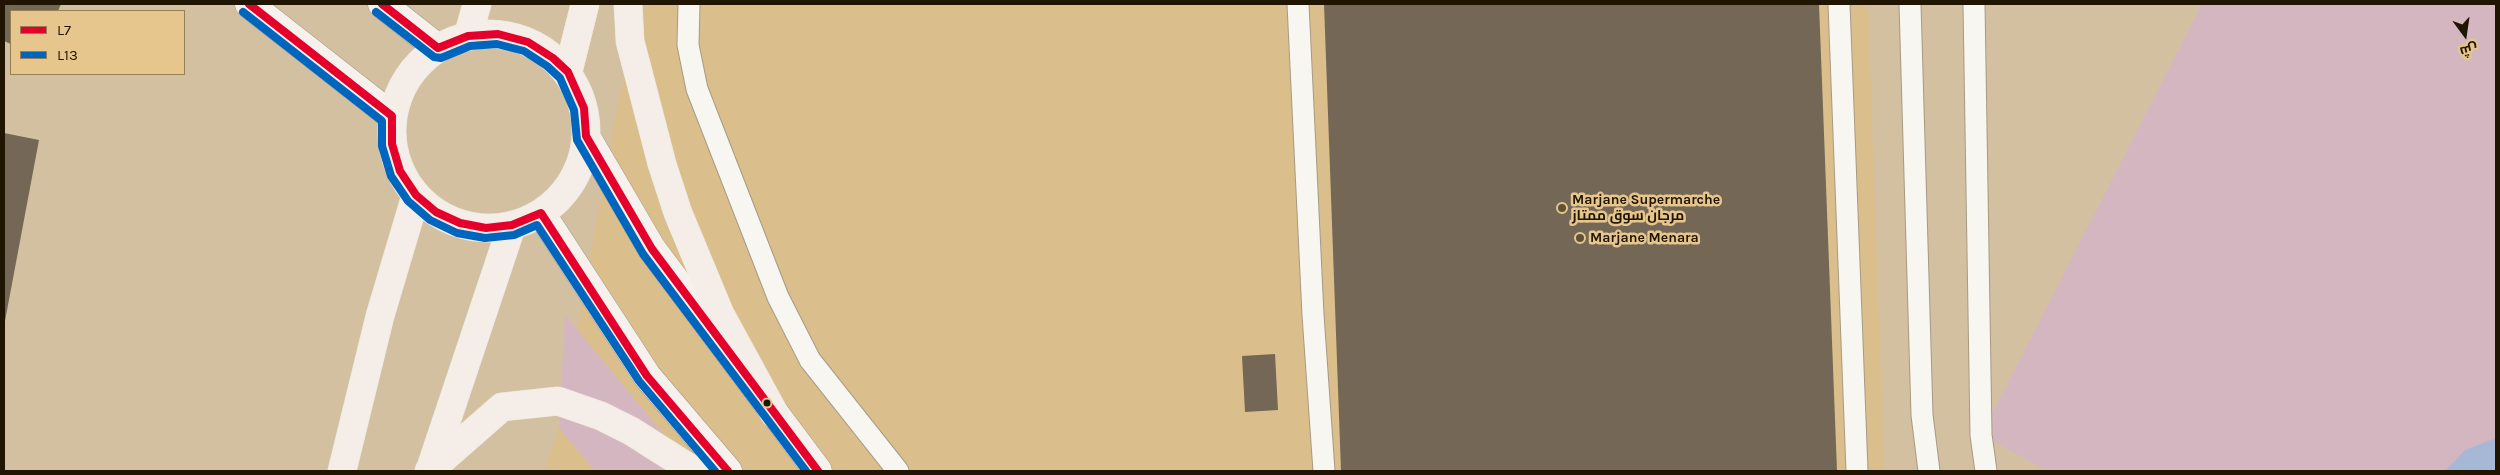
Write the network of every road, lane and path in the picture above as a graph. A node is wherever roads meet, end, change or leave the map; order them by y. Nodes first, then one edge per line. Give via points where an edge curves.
1 (249, 4) edge
2 (382, 4) edge
3 (477, 4) edge
4 (586, 4) edge
5 (628, 4) edge
6 (690, 4) edge
7 (1298, 4) edge
8 (1839, 4) edge
9 (1910, 4) edge
10 (1974, 4) edge
11 (468, 36) junction
12 (438, 48) junction
13 (568, 72) junction
14 (392, 116) junction
15 (586, 136) junction
16 (416, 195) junction
17 (541, 213) junction
18 (512, 225) junction
19 (774, 413) junction
20 (342, 471) edge
21 (429, 471) edge
22 (694, 471) edge
23 (728, 471) edge
24 (818, 471) edge
25 (898, 471) edge
26 (1324, 471) edge
27 (1857, 471) edge
28 (1929, 471) edge
29 (1986, 471) edge

1 - 14 main road
2 - 12 main road
3 - 11 main road
4 - 13 main road
5 - 19 main road via 630,42 678,214 720,314
6 - 25 lane via 688,46 697,89 778,297 810,360
7 - 26 lane
8 - 27 lane
9 - 28 lane via 1922,416
10 - 29 lane via 1981,425
11 - 12 main road
11 - 13 main road via 498,34 528,42
12 - 14 main road via 416,66 401,89
13 - 15 main road via 584,108
14 - 16 main road via 392,144 400,171
15 - 17 main road via 580,166 564,193
15 - 19 main road via 652,249
16 - 18 main road via 436,212 460,223 486,228
16 - 20 main road via 380,316
17 - 18 main road
17 - 23 main road via 647,376
18 - 21 main road
19 - 24 main road
21 - 22 main road via 502,407 558,401 608,420

